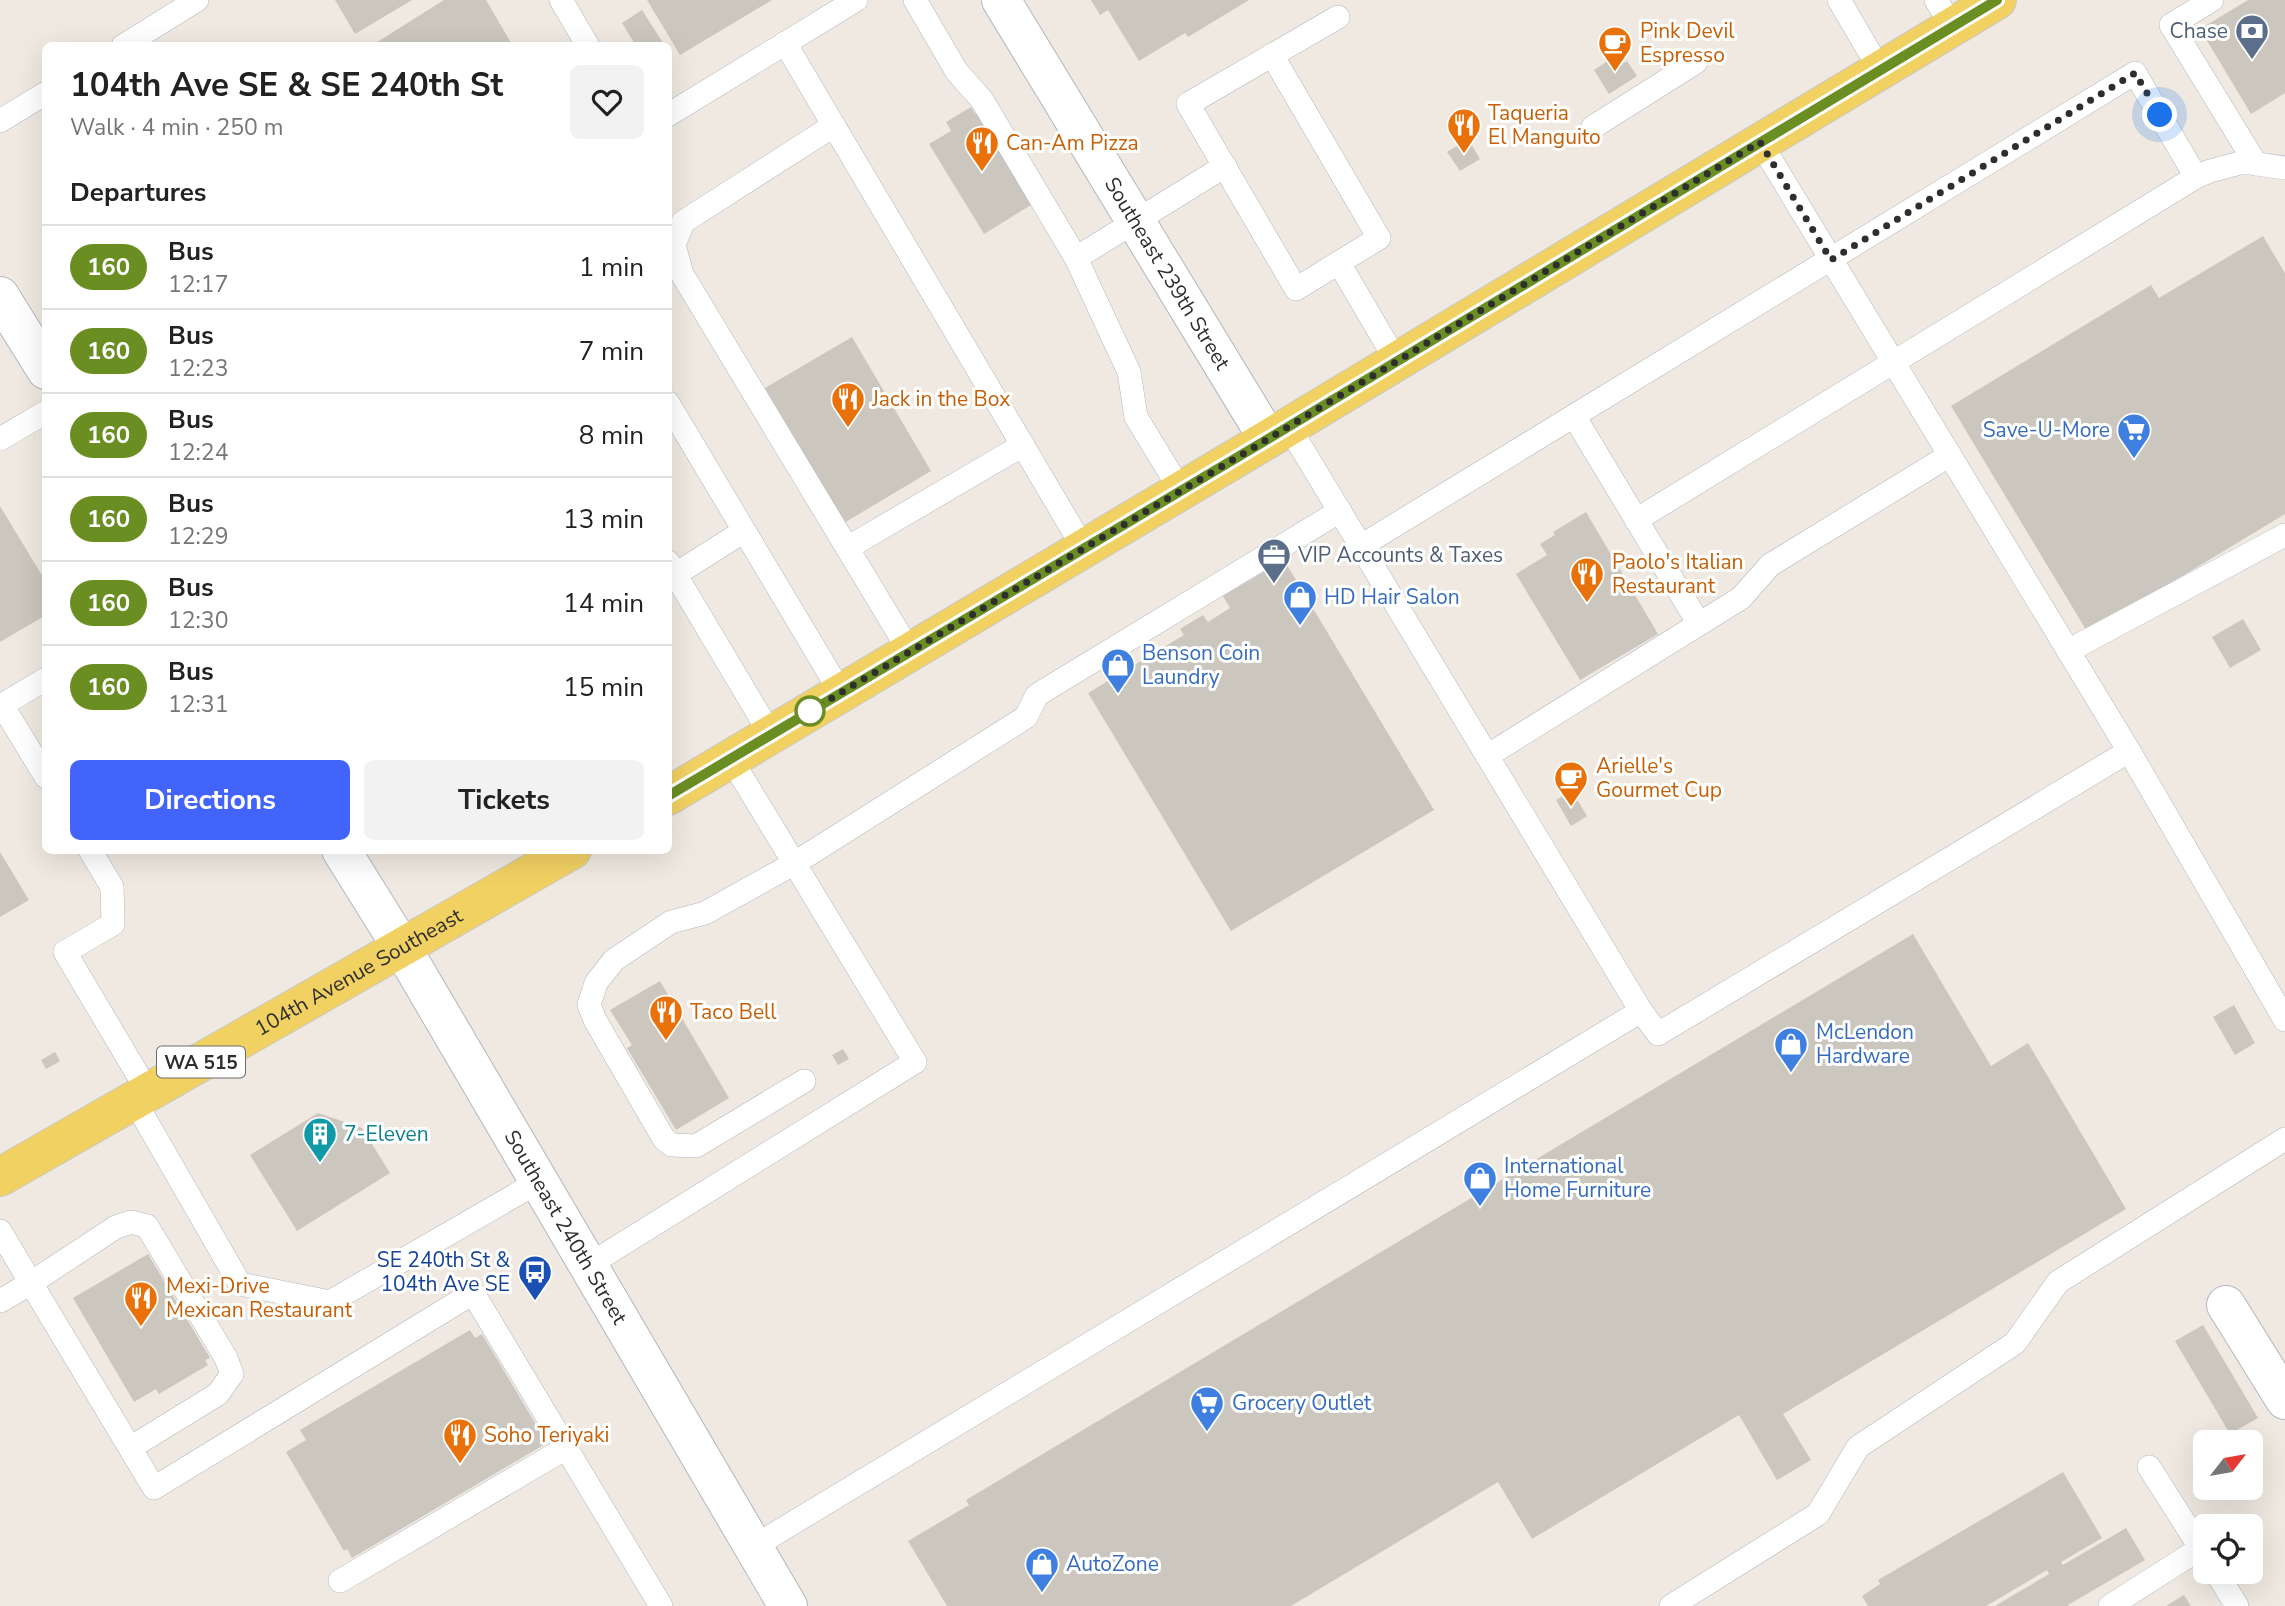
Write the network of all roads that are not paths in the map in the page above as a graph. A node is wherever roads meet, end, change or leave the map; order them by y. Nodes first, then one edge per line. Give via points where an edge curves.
1 (197, 0) edge
2 (561, 0) edge
3 (856, 0) edge
4 (915, 0) edge
5 (1001, 0) edge
6 (1839, 0) edge
7 (1997, 0) edge
8 (2212, 0) edge
9 (1944, 13) edge
10 (1338, 17) dead end
11 (129, 42) edge
12 (586, 42) edge
13 (785, 43) junction
14 (1272, 55) junction
15 (1696, 62) dead end
16 (1880, 71) junction
17 (42, 98) edge
18 (672, 113) edge
19 (0, 121) edge
20 (833, 126) junction
21 (1593, 127) dead end
22 (1760, 142) junction
23 (2256, 164) junction
24 (1225, 166) junction
25 (2285, 168) edge
26 (2196, 177) junction
27 (1136, 222) junction
28 (1076, 258) junction
29 (1831, 260) junction
30 (1339, 262) junction
31 (0, 296) edge
32 (1397, 362) junction
33 (1893, 362) junction
34 (42, 364) edge
35 (672, 410) edge
36 (42, 414) edge
37 (1574, 416) junction
38 (1279, 433) junction
39 (0, 439) edge
40 (1023, 445) junction
41 (1950, 456) junction
42 (1181, 491) junction
43 (1340, 511) junction
44 (1636, 520) junction
45 (744, 531) junction
46 (2285, 535) edge
47 (1361, 546) junction
48 (847, 548) junction
49 (1084, 549) junction
50 (672, 568) edge
51 (1699, 624) junction
52 (2068, 651) junction
53 (910, 652) junction
54 (42, 681) edge
55 (841, 693) junction
56 (1, 705) edge
57 (771, 735) junction
58 (2129, 751) junction
59 (1487, 756) junction
60 (731, 759) junction
61 (42, 771) edge
62 (672, 794) edge
63 (92, 854) edge
64 (343, 854) edge
65 (565, 854) edge
66 (795, 863) junction
67 (402, 948) junction
68 (1641, 1011) junction
69 (2285, 1020) edge
70 (804, 1081) dead end
71 (141, 1096) junction
72 (2285, 1139) edge
73 (0, 1177) edge
74 (538, 1182) junction
75 (0, 1231) edge
76 (587, 1266) junction
77 (31, 1283) junction
78 (0, 1301) edge
79 (2226, 1305) dead end
80 (2285, 1400) edge
81 (130, 1448) junction
82 (566, 1448) junction
83 (2150, 1467) dead end
84 (2193, 1536) edge
85 (753, 1547) junction
86 (2193, 1558) edge
87 (340, 1581) dead end
88 (2223, 1584) edge
89 (781, 1604) edge
90 (661, 1606) edge
91 (1671, 1606) edge
92 (2110, 1606) edge
93 (2237, 1606) edge

1 - 11 lane
2 - 12 lane
3 - 13 lane
4 - 28 lane via 957,72 982,100
5 - 27 main road, Southeast 239th Street
6 - 16 lane
7 - 9 main road
8 - 23 lane via 2171,25
9 - 16 main road
10 - 14 lane
13 - 18 lane
13 - 20 lane
14 - 24 lane via 1188,104
14 - 30 lane via 1379,238
15 - 21 lane
16 - 22 main road
17 - 19 lane
20 - 40 lane
20 - 48 lane via 683,222 674,245 681,274
22 - 29 lane
22 - 32 main road
23 - 25 lane
23 - 26 lane via 2244,162
24 - 27 lane
24 - 30 lane via 1296,289
26 - 29 lane via 2135,73
26 - 33 lane
27 - 28 lane
27 - 38 main road, Southeast 239th Street
28 - 42 lane via 1129,372 1136,417
29 - 33 lane
29 - 37 lane
30 - 32 lane
31 - 34 main road
32 - 38 main road
33 - 41 lane
33 - 44 lane
35 - 45 lane
36 - 39 lane
37 - 44 lane
37 - 47 lane
38 - 42 main road
38 - 43 lane
40 - 48 lane
40 - 49 lane
41 - 51 lane via 1770,565 1741,598
41 - 52 lane
42 - 49 main road
43 - 47 lane
43 - 66 lane via 1038,695 1026,717
44 - 51 lane
45 - 50 lane
45 - 55 lane
46 - 52 lane
47 - 59 lane
48 - 53 lane
49 - 53 main road
50 - 57 lane
51 - 59 lane
52 - 58 lane
53 - 55 main road
54 - 56 lane
55 - 57 main road
56 - 61 lane
57 - 60 main road
58 - 68 lane via 1658,1034
58 - 69 lane
59 - 68 lane
60 - 62 main road
60 - 66 lane
63 - 71 lane via 112,887 113,924 65,952
64 - 67 main road, Southeast 240th Street
65 - 67 main road, 104th Avenue Southeast / WA 515
66 - 70 lane via 705,913 671,922 614,960 596,984 589,1005 664,1139 672,1145 695,1146
66 - 76 lane via 915,1062
67 - 71 main road, 104th Avenue Southeast / WA 515
67 - 74 main road, Southeast 240th Street
68 - 85 lane
71 - 73 main road, 104th Avenue Southeast / WA 515
71 - 74 lane via 240,1284 330,1302
72 - 91 lane via 2059,1282 2015,1343 1858,1447 1818,1514
74 - 76 main road, Southeast 240th Street
75 - 77 lane
76 - 85 main road, Southeast 240th Street
77 - 78 lane
77 - 81 lane
77 - 81 lane via 116,1227 131,1222 146,1226 226,1358 232,1374 218,1394
79 - 80 main road
81 - 82 lane via 154,1488 473,1293
82 - 87 lane
82 - 90 lane
83 - 84 lane
85 - 89 main road, Southeast 240th Street
86 - 92 lane
88 - 93 lane

